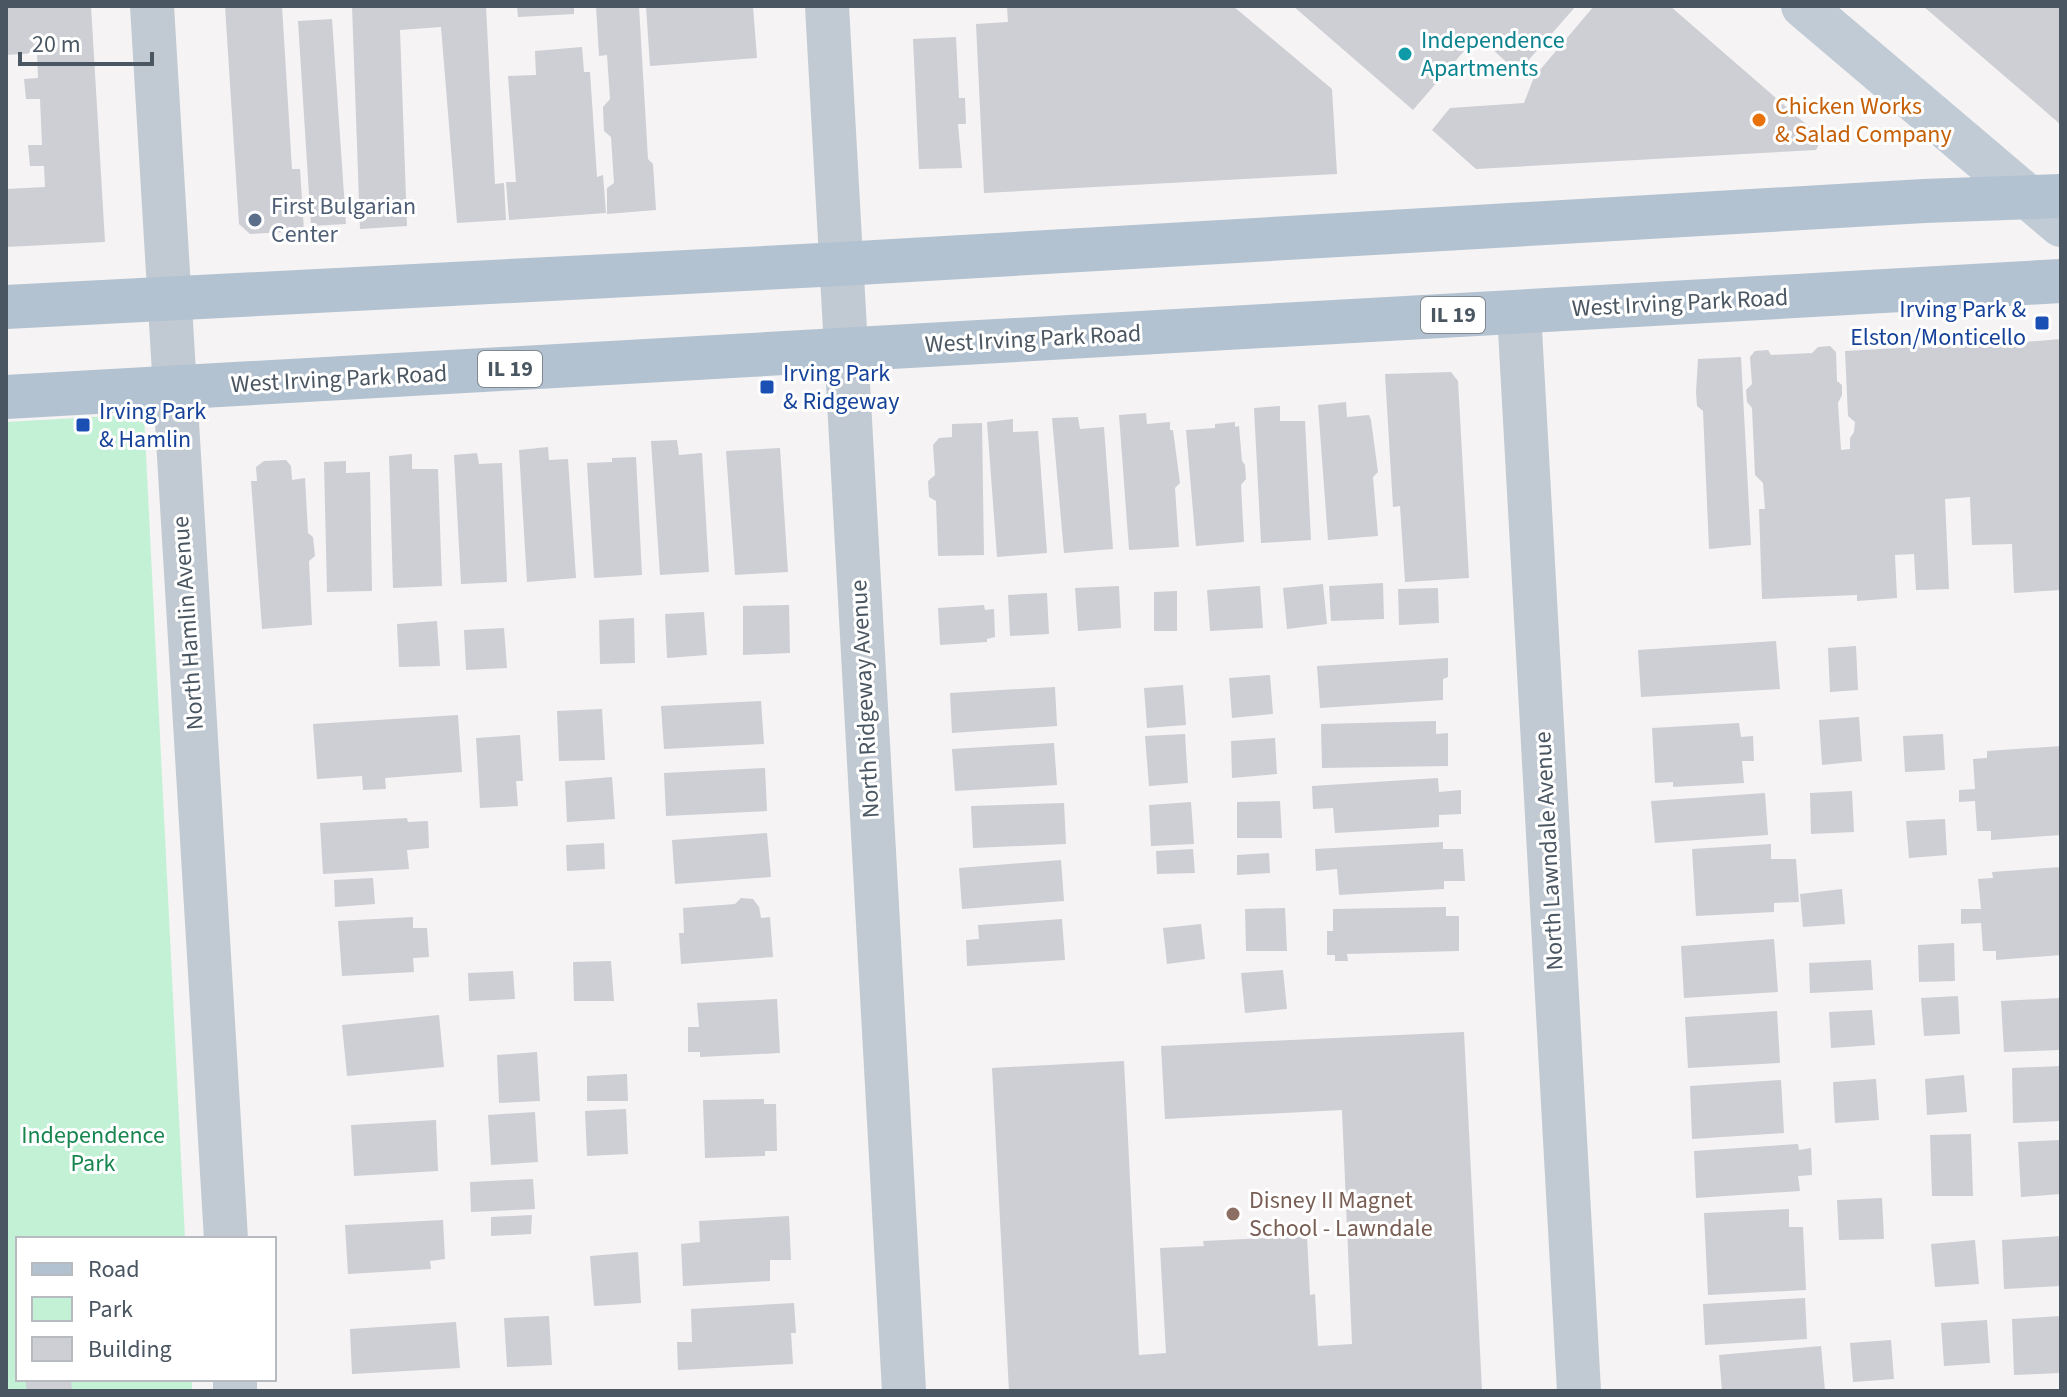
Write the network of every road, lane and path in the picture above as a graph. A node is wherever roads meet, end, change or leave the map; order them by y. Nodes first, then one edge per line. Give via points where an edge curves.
1 (152, 6) edge
2 (827, 6) edge
3 (1803, 6) edge
4 (2044, 197) edge
5 (2061, 225) edge
6 (841, 264) junction
7 (2061, 281) edge
8 (169, 299) junction
9 (6, 307) edge
10 (1519, 312) junction
11 (845, 349) junction
12 (174, 389) junction
13 (6, 397) edge
14 (226, 1237) edge
15 (904, 1391) edge
16 (1579, 1391) edge

1 - 8 street, North Hamlin Avenue
2 - 6 street, North Ridgeway Avenue
3 - 4 main road
4 - 5 main road
4 - 6 main road
6 - 8 main road
6 - 11 street, North Ridgeway Avenue
7 - 10 main road, West Irving Park Road / IL 19
8 - 9 main road
8 - 12 street, North Hamlin Avenue
10 - 11 main road, West Irving Park Road / IL 19
10 - 16 street, North Lawndale Avenue
11 - 12 main road, West Irving Park Road / IL 19
11 - 15 street, North Ridgeway Avenue
12 - 13 main road, West Irving Park Road / IL 19
12 - 14 street, North Hamlin Avenue

